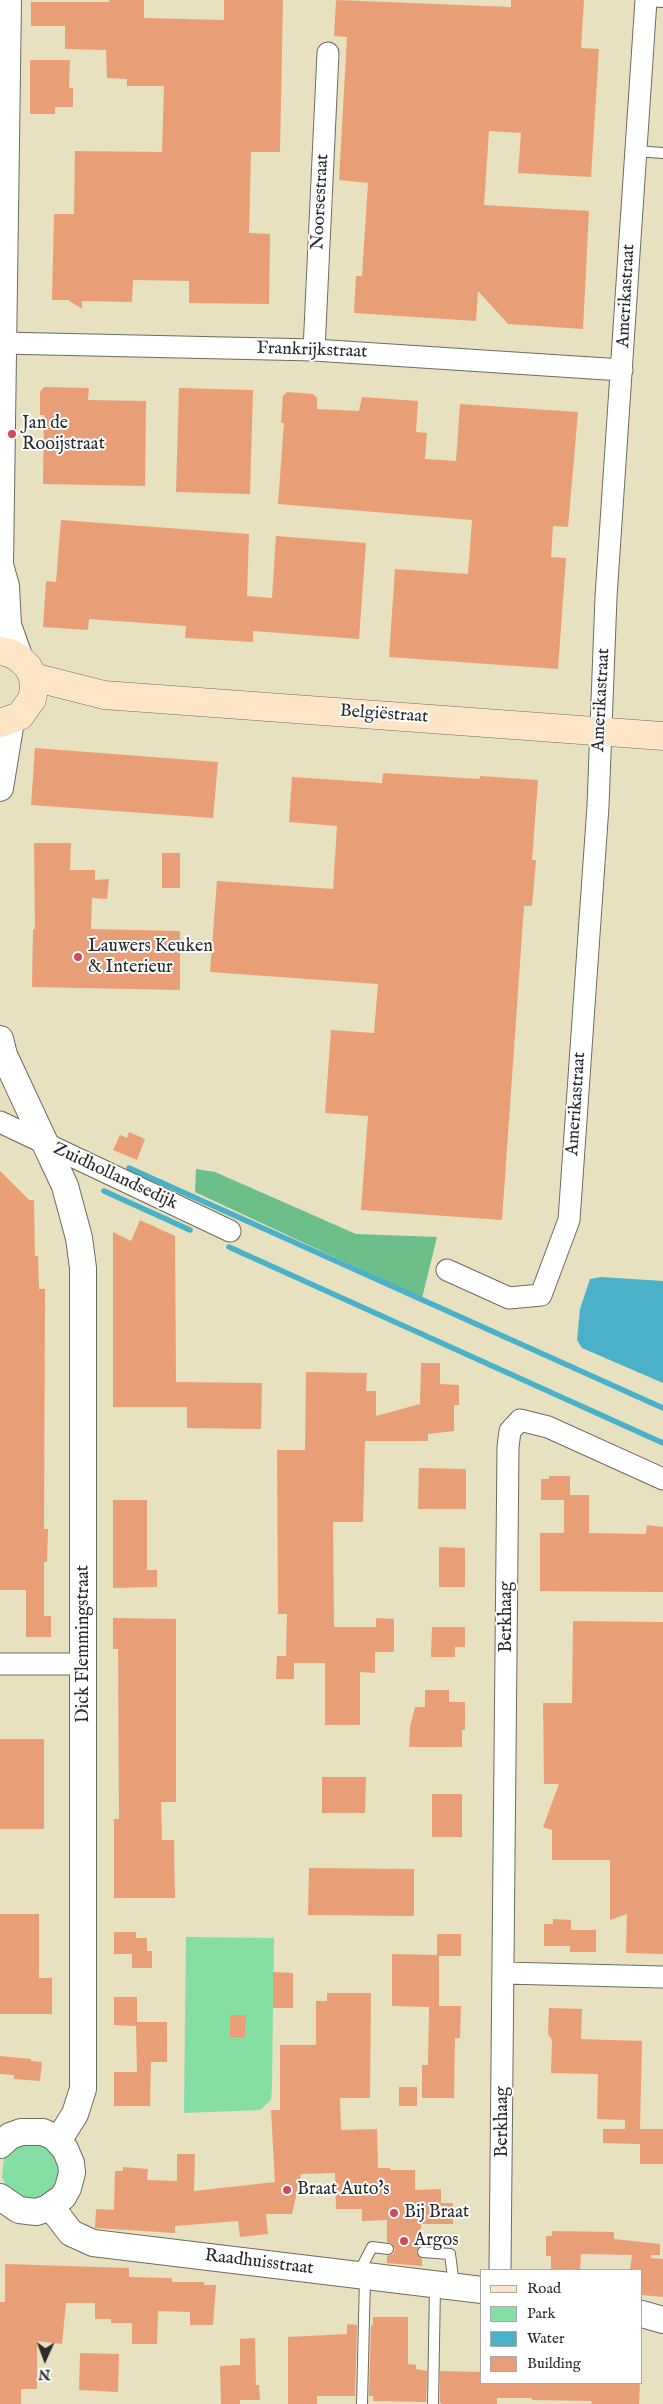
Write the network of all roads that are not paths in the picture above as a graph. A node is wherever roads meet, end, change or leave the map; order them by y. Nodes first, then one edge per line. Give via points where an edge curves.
1 (8, 0) edge
2 (651, 1) edge
3 (328, 53) dead end
4 (635, 151) junction
5 (663, 153) edge
6 (2, 218) edge
7 (1, 343) edge
8 (314, 350) junction
9 (622, 370) junction
10 (0, 566) edge
11 (18, 662) edge
12 (104, 695) junction
13 (13, 716) edge
14 (601, 731) junction
15 (663, 736) edge
16 (0, 788) edge
17 (0, 1039) edge
18 (0, 1122) edge
19 (48, 1146) junction
20 (230, 1231) dead end
21 (447, 1270) dead end
22 (663, 1479) edge
23 (0, 1664) edge
24 (84, 1664) junction
25 (504, 1973) junction
26 (663, 1977) edge
27 (58, 2141) junction
28 (0, 2145) edge
29 (0, 2197) edge
30 (51, 2207) junction
31 (388, 2249) dead end
32 (423, 2252) dead end
33 (500, 2269) edge
34 (361, 2275) junction
35 (445, 2285) junction
36 (480, 2290) edge
37 (643, 2314) edge
38 (663, 2320) edge
39 (362, 2404) edge
40 (433, 2404) edge

1 - 6 street
2 - 4 street, Amerikastraat
3 - 8 street, Noorsestraat
4 - 5 lane
4 - 9 street, Amerikastraat
6 - 7 street
7 - 8 street, Frankrijkstraat
7 - 10 street
8 - 9 street, Frankrijkstraat
9 - 14 street, Amerikastraat via 606,596
10 - 11 street via 6,586 8,625
11 - 12 main road, Belgiëstraat
11 - 13 main road via 34,689
12 - 13 main road, Belgiëstraat
12 - 14 main road, Belgiëstraat
13 - 16 street
14 - 15 main road, Belgiëstraat
14 - 21 street, Amerikastraat via 569,1220 541,1294 508,1298
17 - 19 street via 4,1055
18 - 19 street, Zuidhollandsedijk
19 - 20 street, Zuidhollandsedijk
19 - 24 street, Dick Flemmingstraat via 65,1186 79,1238 83,1268
22 - 25 street, Berkhaag via 548,1426 520,1420 510,1431
23 - 24 street
24 - 27 street, Dick Flemmingstraat via 84,2090 75,2114
25 - 26 street
25 - 33 street, Berkhaag
27 - 28 street via 43,2132 26,2131 10,2136
27 - 30 street via 70,2158 72,2178 63,2197
29 - 30 street via 9,2206 25,2211
30 - 34 street, Raadhuisstraat via 71,2233 93,2243
31 - 34 lane via 372,2247
32 - 35 lane via 450,2254
34 - 35 street, Raadhuisstraat
34 - 39 lane
35 - 36 street, Raadhuisstraat
35 - 40 lane
37 - 38 street

